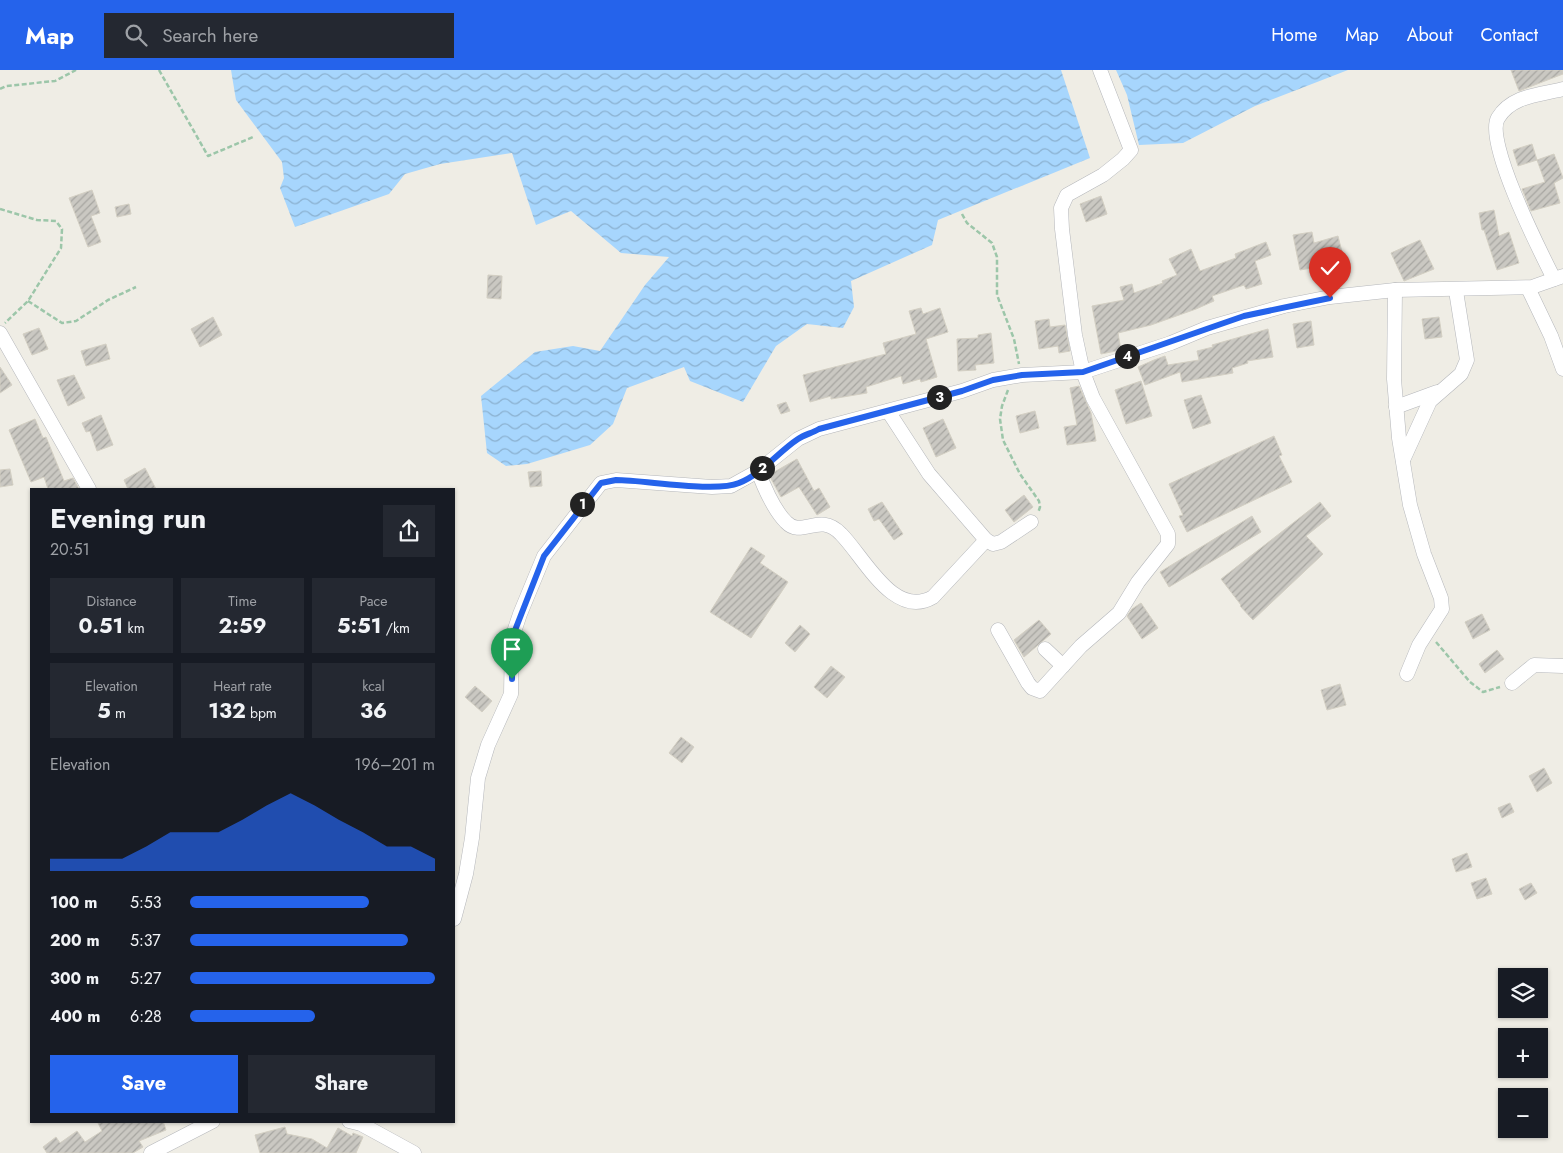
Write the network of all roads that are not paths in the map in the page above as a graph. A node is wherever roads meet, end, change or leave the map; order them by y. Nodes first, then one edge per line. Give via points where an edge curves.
1 (1100, 70) edge
2 (1563, 89) edge
3 (1559, 278) edge
4 (1528, 288) junction
5 (1395, 290) junction
6 (1456, 291) junction
7 (0, 333) edge
8 (1563, 369) edge
9 (1083, 372) junction
10 (1440, 390) junction
11 (1396, 407) junction
12 (888, 410) junction
13 (1403, 461) junction
14 (758, 471) junction
15 (88, 488) edge
16 (1031, 522) road end
17 (986, 540) junction
18 (998, 630) dead end
19 (1044, 649) dead end
20 (1063, 666) junction
21 (1563, 666) edge
22 (1407, 674) dead end
23 (1512, 683) road end
24 (455, 915) edge
25 (209, 1123) edge
26 (359, 1123) edge
27 (151, 1153) edge
28 (414, 1153) edge

1 - 9 street via 1131,150 1103,175 1067,195 1061,208 1067,285
2 - 3 street via 1512,103 1497,119 1496,129 1498,149 1525,221
3 - 4 street
4 - 6 street
4 - 8 street
5 - 6 street
5 - 9 street via 1330,298 1244,316
5 - 11 street via 1393,349
6 - 10 street via 1467,360 1461,374
7 - 15 street
9 - 12 street via 993,380
9 - 20 street via 1093,398 1168,534 1168,544 1119,613
10 - 11 street
10 - 13 street via 1423,412
11 - 13 street
12 - 14 street via 819,429 798,440
12 - 17 street via 929,474
13 - 22 street via 1410,505 1442,609 1426,632
14 - 17 street via 784,521 793,528 828,524 840,532 894,595 904,601 924,602 933,597
14 - 24 street via 731,486 616,480 601,483 544,556 512,638 511,694 488,744 478,778 466,874
16 - 17 street via 1000,542 993,544
18 - 20 street via 1032,688 1040,691
19 - 20 street
21 - 23 street via 1534,665
25 - 27 street
26 - 28 street

